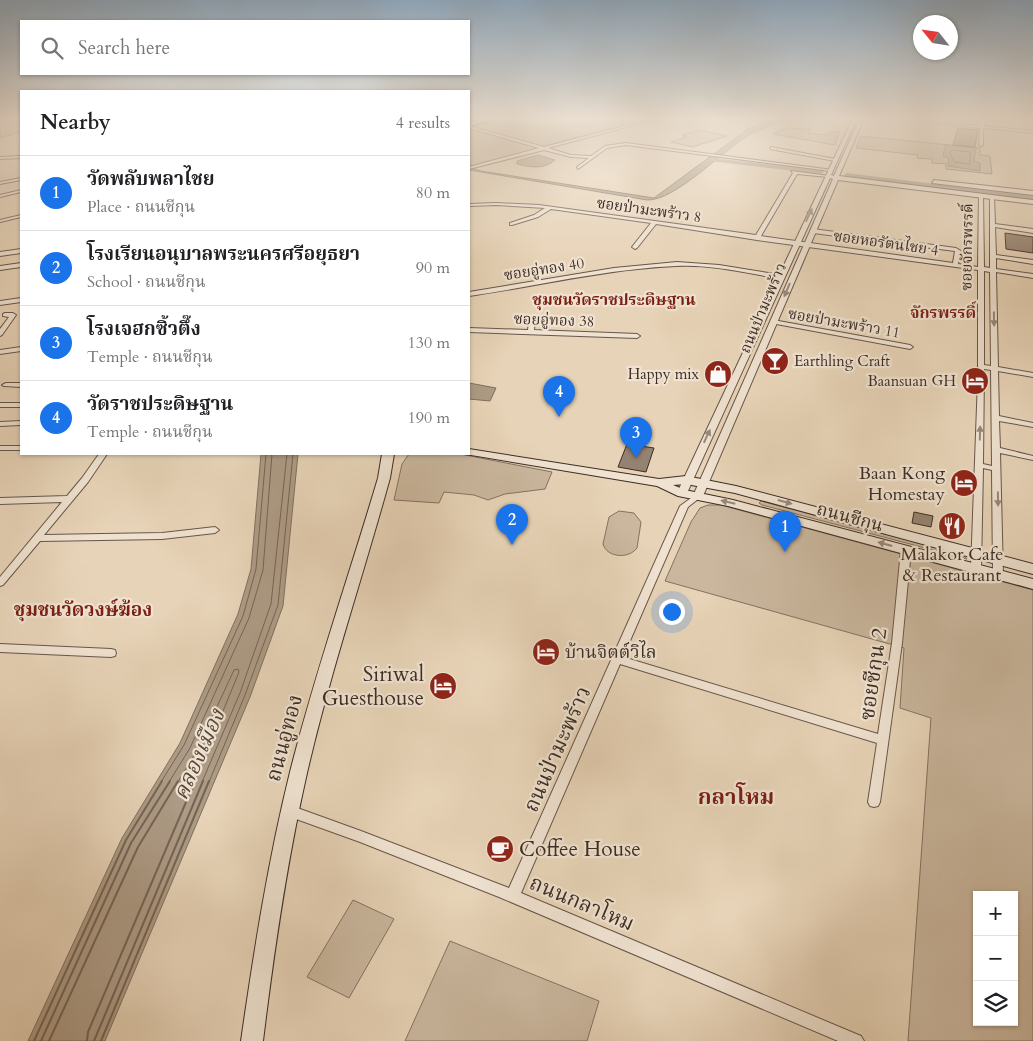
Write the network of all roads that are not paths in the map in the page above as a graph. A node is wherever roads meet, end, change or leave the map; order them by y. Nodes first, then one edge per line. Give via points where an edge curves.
1 (802, 167) edge
2 (832, 167) edge
3 (842, 167) edge
4 (831, 170) junction
5 (840, 171) junction
6 (789, 172) dead end
7 (796, 172) junction
8 (847, 172) dead end
9 (828, 176) junction
10 (836, 178) junction
11 (20, 179) edge
12 (922, 180) dead end
13 (0, 184) edge
14 (20, 191) edge
15 (1033, 194) edge
16 (0, 196) edge
17 (981, 196) junction
18 (992, 197) junction
19 (1033, 202) edge
20 (470, 205) edge
21 (549, 208) junction
22 (981, 210) junction
23 (992, 212) junction
24 (20, 216) edge
25 (0, 221) edge
26 (654, 223) junction
27 (512, 224) dead end
28 (992, 225) junction
29 (813, 231) junction
30 (1033, 231) edge
31 (981, 234) junction
32 (992, 235) junction
33 (757, 238) junction
34 (796, 243) junction
35 (807, 245) junction
36 (635, 247) dead end
37 (20, 251) edge
38 (0, 254) edge
39 (993, 256) junction
40 (1033, 262) edge
41 (20, 265) edge
42 (955, 265) junction
43 (0, 268) edge
44 (980, 268) junction
45 (623, 269) joint
46 (993, 270) junction
47 (1033, 276) edge
48 (781, 277) junction
49 (470, 294) edge
50 (980, 296) junction
51 (994, 298) junction
52 (20, 300) edge
53 (12, 301) junction
54 (0, 303) edge
55 (2, 316) edge
56 (532, 320) dead end
57 (773, 322) junction
58 (470, 330) edge
59 (531, 332) junction
60 (0, 334) edge
61 (637, 336) dead end
62 (910, 347) dead end
63 (20, 349) edge
64 (0, 352) edge
65 (981, 366) junction
66 (995, 368) junction
67 (1033, 375) edge
68 (6, 385) dead end
69 (20, 385) edge
70 (0, 405) edge
71 (20, 405) edge
72 (997, 418) junction
73 (20, 423) edge
74 (0, 424) edge
75 (1033, 425) edge
76 (0, 448) edge
77 (20, 448) edge
78 (997, 450) junction
79 (470, 452) edge
80 (102, 455) edge
81 (388, 455) edge
82 (1033, 458) edge
83 (978, 465) junction
84 (997, 469) junction
85 (686, 480) junction
86 (659, 483) junction
87 (703, 483) junction
88 (682, 493) junction
89 (698, 496) junction
90 (69, 499) junction
91 (0, 501) edge
92 (684, 506) junction
93 (216, 530) dead end
94 (38, 538) junction
95 (906, 550) junction
96 (977, 554) junction
97 (999, 560) junction
98 (976, 569) junction
99 (1033, 569) edge
100 (998, 575) junction
101 (0, 583) edge
102 (1033, 584) edge
103 (0, 648) edge
104 (111, 653) dead end
105 (617, 659) junction
106 (883, 740) junction
107 (874, 802) dead end
108 (289, 812) junction
109 (512, 897) junction
110 (252, 1041) edge
111 (856, 1041) edge

1 - 4 street
2 - 4 street, ถนนป่ามะพร้าว
3 - 5 street, ถนนป่ามะพร้าว
4 - 5 street
4 - 9 street, ถนนป่ามะพร้าว
5 - 8 street
5 - 10 street, ถนนป่ามะพร้าว
6 - 7 street
7 - 9 street
7 - 33 street
9 - 10 street
34 -> 9 street, ถนนป่ามะพร้าว
10 - 17 street
10 - 29 street, ถนนป่ามะพร้าว
11 - 13 street
12 - 15 street
14 - 16 street
17 - 18 street
17 - 22 street, ซอยจักรพรรดิ์
18 - 19 street
18 - 23 street, ซอยจักรพรรดิ์
20 - 21 street, ซอยป่ามะพร้าว 8 via 513,204
21 - 26 street, ซอยป่ามะพร้าว 8
21 - 27 street via 528,220
22 - 23 street
22 - 31 street, ซอยจักรพรรดิ์
23 - 28 street, ซอยจักรพรรดิ์
24 - 25 street
26 - 33 street, ซอยป่ามะพร้าว 8
26 - 36 street
28 - 30 street
28 - 32 street, ซอยจักรพรรดิ์
29 - 35 street, ถนนป่ามะพร้าว
29 - 42 street via 956,250
31 - 32 street
31 - 44 street, ซอยจักรพรรดิ์
32 - 39 street, ซอยจักรพรรดิ์
33 - 34 street, ซอยป่ามะพร้าว 8
34 - 35 street, ซอยหอรัตนไชย 4
34 - 48 street, ถนนป่ามะพร้าว
35 - 42 street, ซอยหอรัตนไชย 4
35 -> 57 street, ถนนป่ามะพร้าว
37 - 38 street
39 - 40 street
39 - 46 street, ซอยจักรพรรดิ์
41 - 43 street
42 - 44 street, ซอยหอรัตนไชย 4
44 - 46 street, ซอยหอรัตนไชย 4
44 - 50 street, ซอยจักรพรรดิ์
45 - 48 street via 702,265
45 - 49 street, ซอยอู่ทอง 40
46 - 47 street, ซอยหอรัตนไชย 4
46 - 51 street, ซอยจักรพรรดิ์
85 -> 48 street, ถนนป่ามะพร้าว
50 - 51 street
50 - 65 street, ซอยจักรพรรดิ์
51 -> 66 street, ซอยจักรพรรดิ์
52 - 53 street
53 - 54 street
53 - 55 street
55 - 60 street via 13,315
56 - 59 street
57 - 62 street, ซอยป่ามะพร้าว 11
57 - 87 street, ถนนป่ามะพร้าว
58 - 59 street, ซอยอู่ทอง 38
59 - 61 street, ซอยอู่ทอง 38
63 - 64 street
65 - 66 street
83 -> 65 street, ซอยจักรพรรดิ์
66 - 67 street
66 - 72 street, ซอยจักรพรรดิ์
68 - 69 street
70 - 71 street
72 - 75 street
72 - 78 street, ซอยจักรพรรดิ์
73 - 74 street
76 - 77 street
78 - 82 street
78 - 84 street, ซอยจักรพรรดิ์
79 - 86 main road, ถนนชีกุน
80 - 90 street
81 - 108 main road, ถนนอู่ทอง
83 - 84 street
83 - 96 street, ซอยจักรพรรดิ์
84 -> 97 street, ซอยจักรพรรดิ์
85 - 86 main road, ถนนชีกุน
85 - 87 main road, ถนนชีกุน
85 - 88 street, ถนนป่ามะพร้าว
86 - 88 main road, ถนนชีกุน
87 - 89 street, ถนนป่ามะพร้าว
87 -> 96 main road, ถนนชีกุน
88 - 89 main road, ถนนชีกุน
88 - 92 street, ถนนป่ามะพร้าว
89 - 92 street
95 -> 89 main road, ถนนชีกุน
90 - 91 street
90 - 94 street
92 - 105 street, ถนนป่ามะพร้าว
93 - 94 street via 162,536
94 - 101 street
95 - 98 main road, ถนนชีกุน
95 - 106 street, ซอยชีกุน 2
96 - 97 main road, ถนนชีกุน
96 - 98 street, ซอยจักรพรรดิ์
97 - 99 main road, ถนนชีกุน
97 - 100 street, ซอยจักรพรรดิ์
98 - 100 main road, ถนนชีกุน
100 - 102 main road, ถนนชีกุน
103 - 104 street
105 - 106 street
105 - 109 street, ถนนป่ามะพร้าว
106 - 107 street, ซอยชีกุน 2
108 - 109 street, ถนนกลาโหม via 338,828
108 - 110 main road, ถนนอู่ทอง via 263,951
109 - 111 street, ถนนกลาโหม

